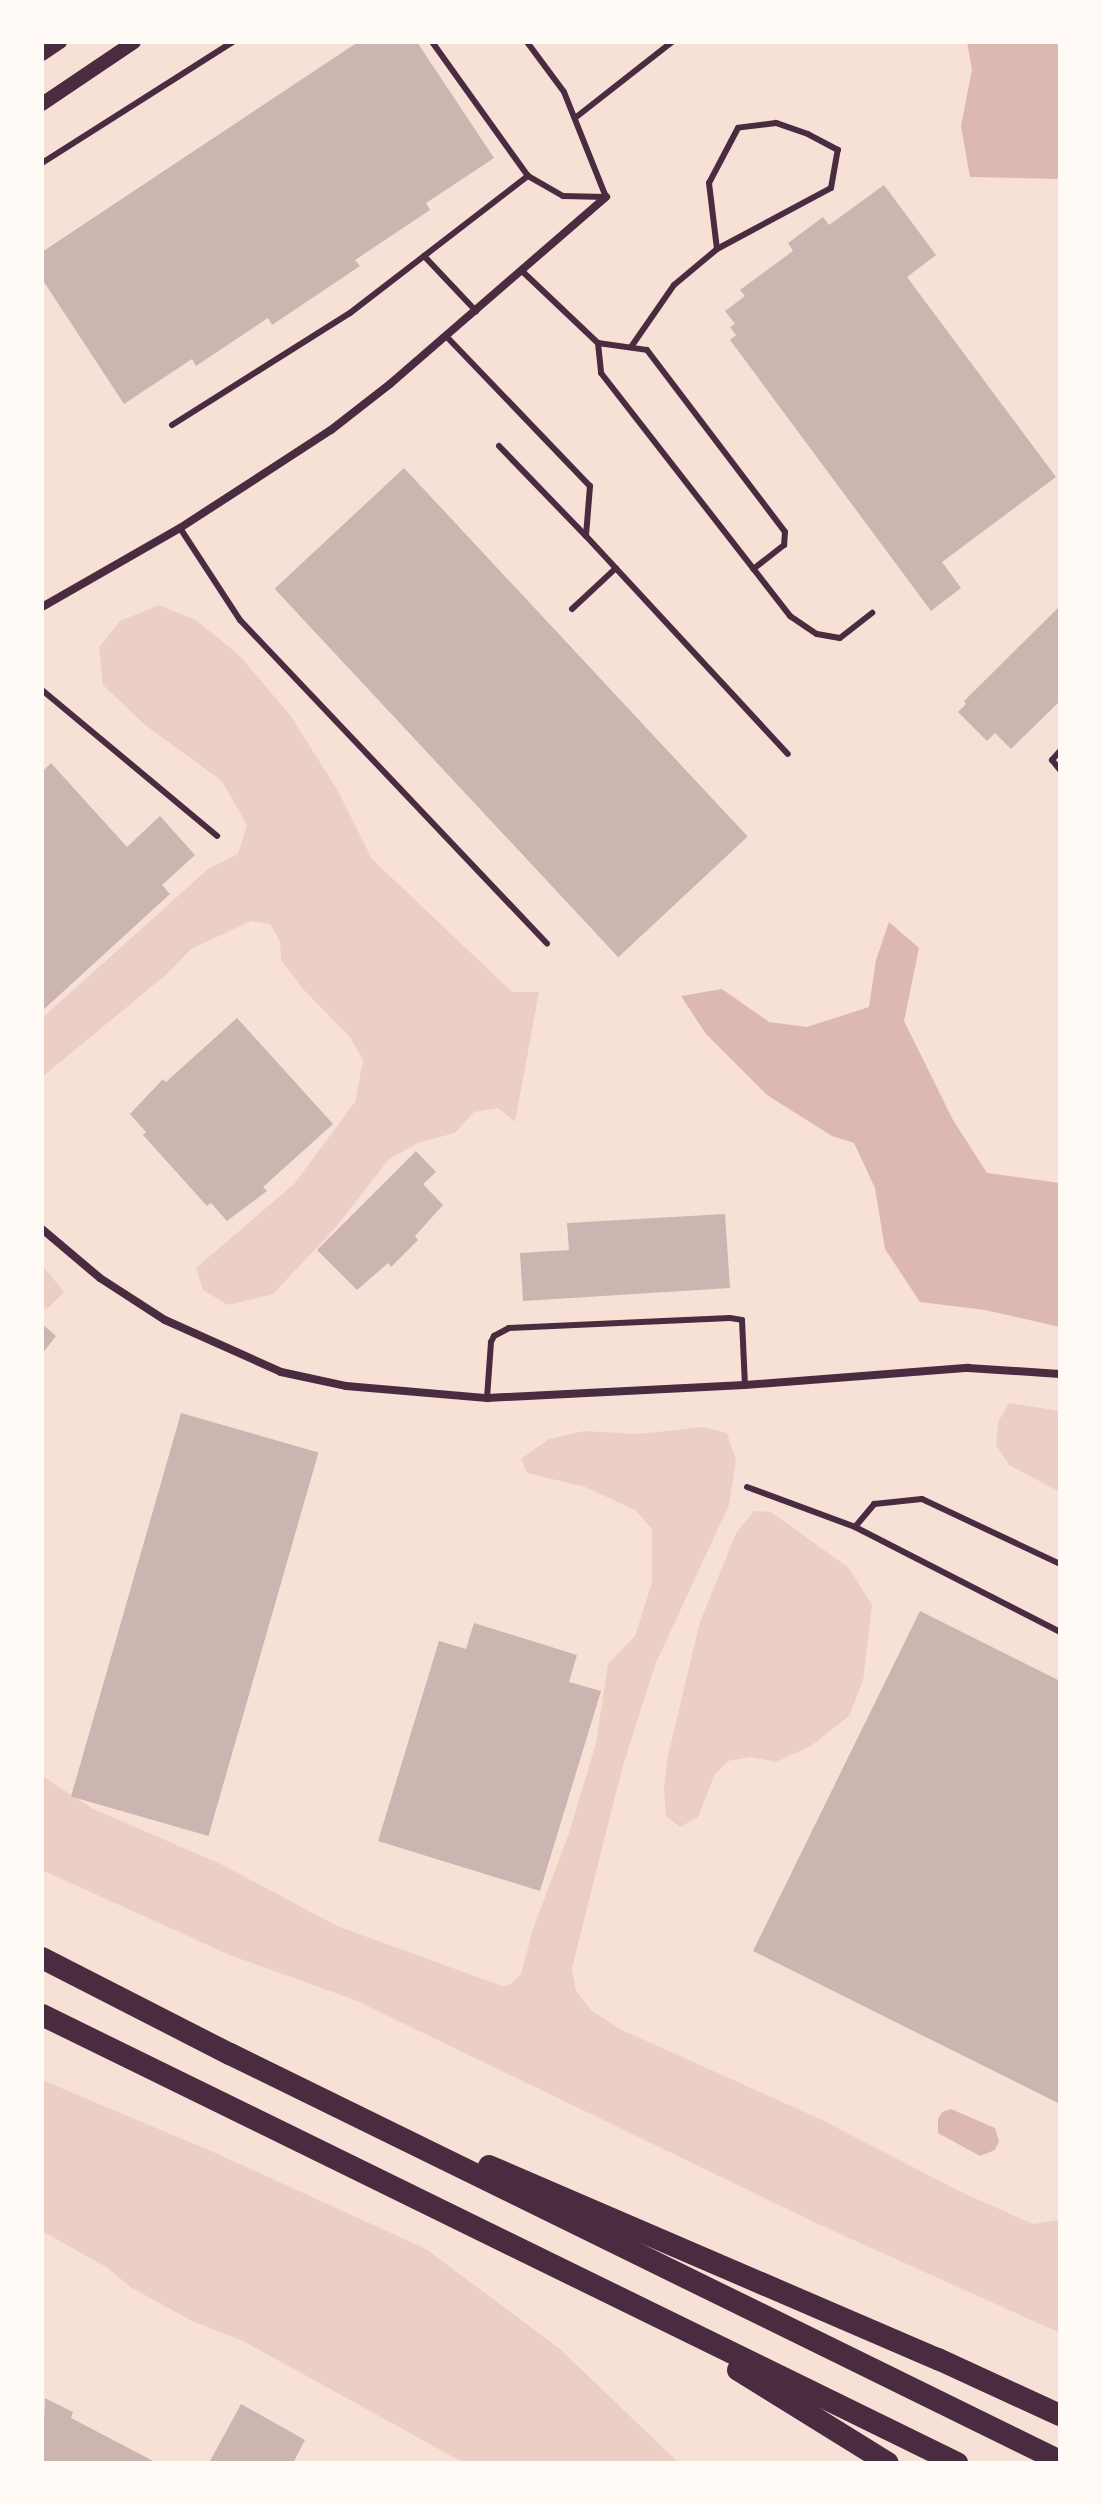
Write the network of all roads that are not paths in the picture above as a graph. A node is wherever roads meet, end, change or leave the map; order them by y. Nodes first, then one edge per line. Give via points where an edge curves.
1 (134, 42) edge
2 (233, 42) edge
3 (432, 42) edge
4 (527, 42) edge
5 (672, 42) edge
6 (42, 104) edge
7 (575, 118) junction
8 (42, 163) edge
9 (528, 176) junction
10 (606, 197) junction
11 (717, 249) junction
12 (424, 256) junction
13 (522, 271) junction
14 (476, 311) junction
15 (446, 336) junction
16 (598, 343) junction
17 (631, 347) junction
18 (172, 425) dead end
19 (499, 446) dead end
20 (180, 528) junction
21 (586, 536) junction
22 (616, 568) junction
23 (753, 569) junction
24 (42, 607) edge
25 (572, 609) dead end
26 (872, 613) dead end
27 (42, 690) edge
28 (1060, 751) edge
29 (788, 754) dead end
30 (1060, 770) edge
31 (217, 836) dead end
32 (547, 944) dead end
33 (42, 1229) edge
34 (1060, 1374) edge
35 (745, 1385) junction
36 (487, 1398) junction
37 (747, 1487) dead end
38 (855, 1527) junction
39 (1060, 1564) edge
40 (1060, 1632) edge
41 (42, 1958) edge
42 (42, 2015) edge
43 (230, 2054) junction
44 (628, 2303) junction
45 (1060, 2415) edge
46 (1060, 2461) edge
47 (888, 2463) edge
48 (957, 2463) edge

1 - 6 street
2 - 8 lane
3 - 9 lane
4 - 7 lane via 564,92
5 - 7 lane
7 - 10 lane
9 - 10 lane via 563,196
9 - 12 lane
10 - 13 street
11 - 11 lane via 831,188 838,150 776,123 738,128 709,183
11 - 17 lane via 674,285
12 - 14 lane
12 - 18 lane via 350,313
13 - 14 street
13 - 16 lane
14 - 15 street
15 - 20 street via 331,430
15 - 21 lane via 590,486
16 - 17 lane
16 - 23 lane via 601,373
17 - 23 lane via 647,350 785,532 784,545
19 - 21 lane
20 - 24 street
20 - 32 lane via 240,620
21 - 22 lane
22 - 25 lane
22 - 29 lane
23 - 26 lane via 790,616 817,634 840,638
27 - 31 lane
28 - 30 lane via 1052,760
33 - 36 street via 100,1278 165,1320 281,1372 346,1386
34 - 35 street via 968,1368
35 - 36 street
35 - 36 lane via 742,1320 525,1327 494,1336
37 - 38 lane
38 - 39 lane via 874,1504 922,1499
38 - 40 lane
41 - 43 highway
42 - 44 highway
43 - 45 highway
43 - 46 highway
44 - 47 highway
44 - 48 highway

